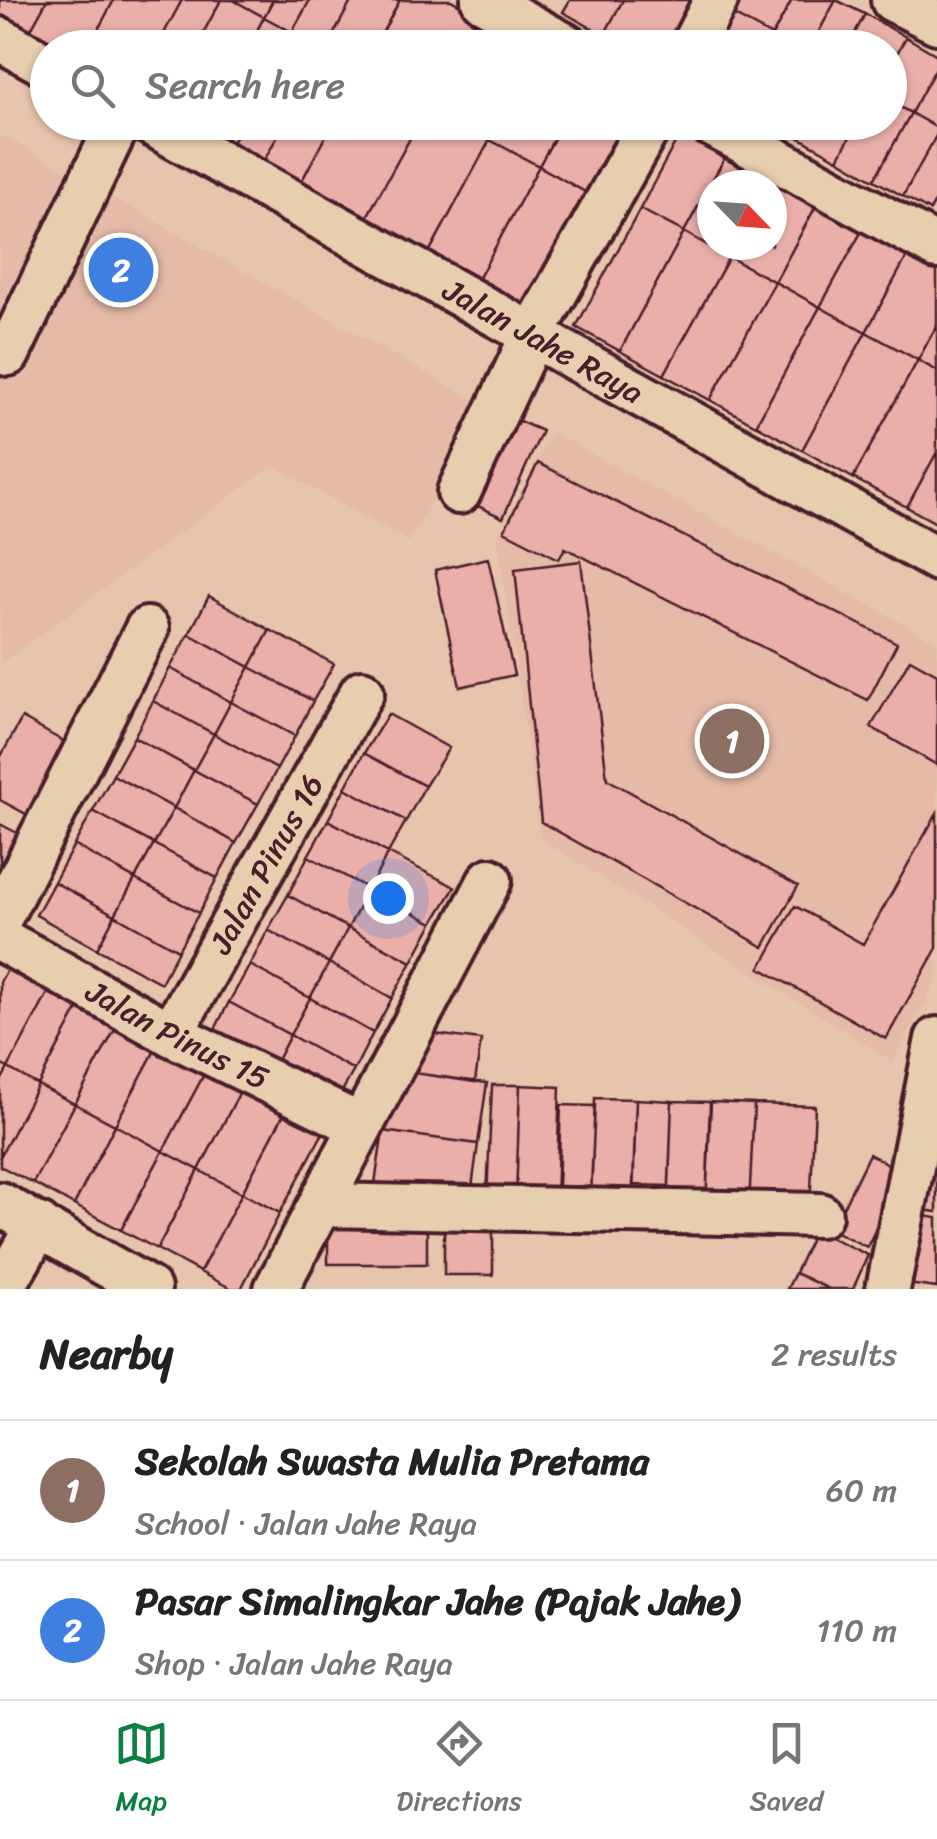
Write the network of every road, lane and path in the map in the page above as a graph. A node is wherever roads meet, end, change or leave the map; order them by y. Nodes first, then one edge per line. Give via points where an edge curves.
1 (483, 0) edge
2 (716, 0) edge
3 (893, 0) edge
4 (937, 22) edge
5 (537, 30) edge
6 (700, 30) edge
7 (0, 40) edge
8 (30, 56) edge
9 (110, 140) edge
10 (181, 140) edge
11 (641, 140) edge
12 (740, 140) edge
13 (937, 247) edge
14 (533, 334) junction
15 (8, 354) dead end
16 (459, 492) dead end
17 (937, 559) edge
18 (148, 629) dead end
19 (362, 692) dead end
20 (490, 880) dead end
21 (0, 918) edge
22 (0, 939) edge
23 (171, 1034) junction
24 (937, 1039) edge
25 (361, 1126) junction
26 (0, 1204) edge
27 (322, 1206) junction
28 (820, 1215) dead end
29 (39, 1226) junction
30 (2, 1289) edge
31 (149, 1289) edge
32 (276, 1289) edge
33 (888, 1289) edge

1 - 5 street
2 - 6 street
3 - 4 street
7 - 8 street
9 - 15 street
10 - 14 street, Jalan Jahe Raya
11 - 14 street
12 - 13 street
14 - 16 street
14 - 17 street, Jalan Jahe Raya
18 - 21 street
19 - 23 street, Jalan Pinus 16
20 - 25 street
22 - 23 street, Jalan Pinus 15
23 - 25 street, Jalan Pinus 15
24 - 33 street
25 - 27 street
26 - 29 street
27 - 28 street
27 - 32 street
29 - 30 street
29 - 31 street

